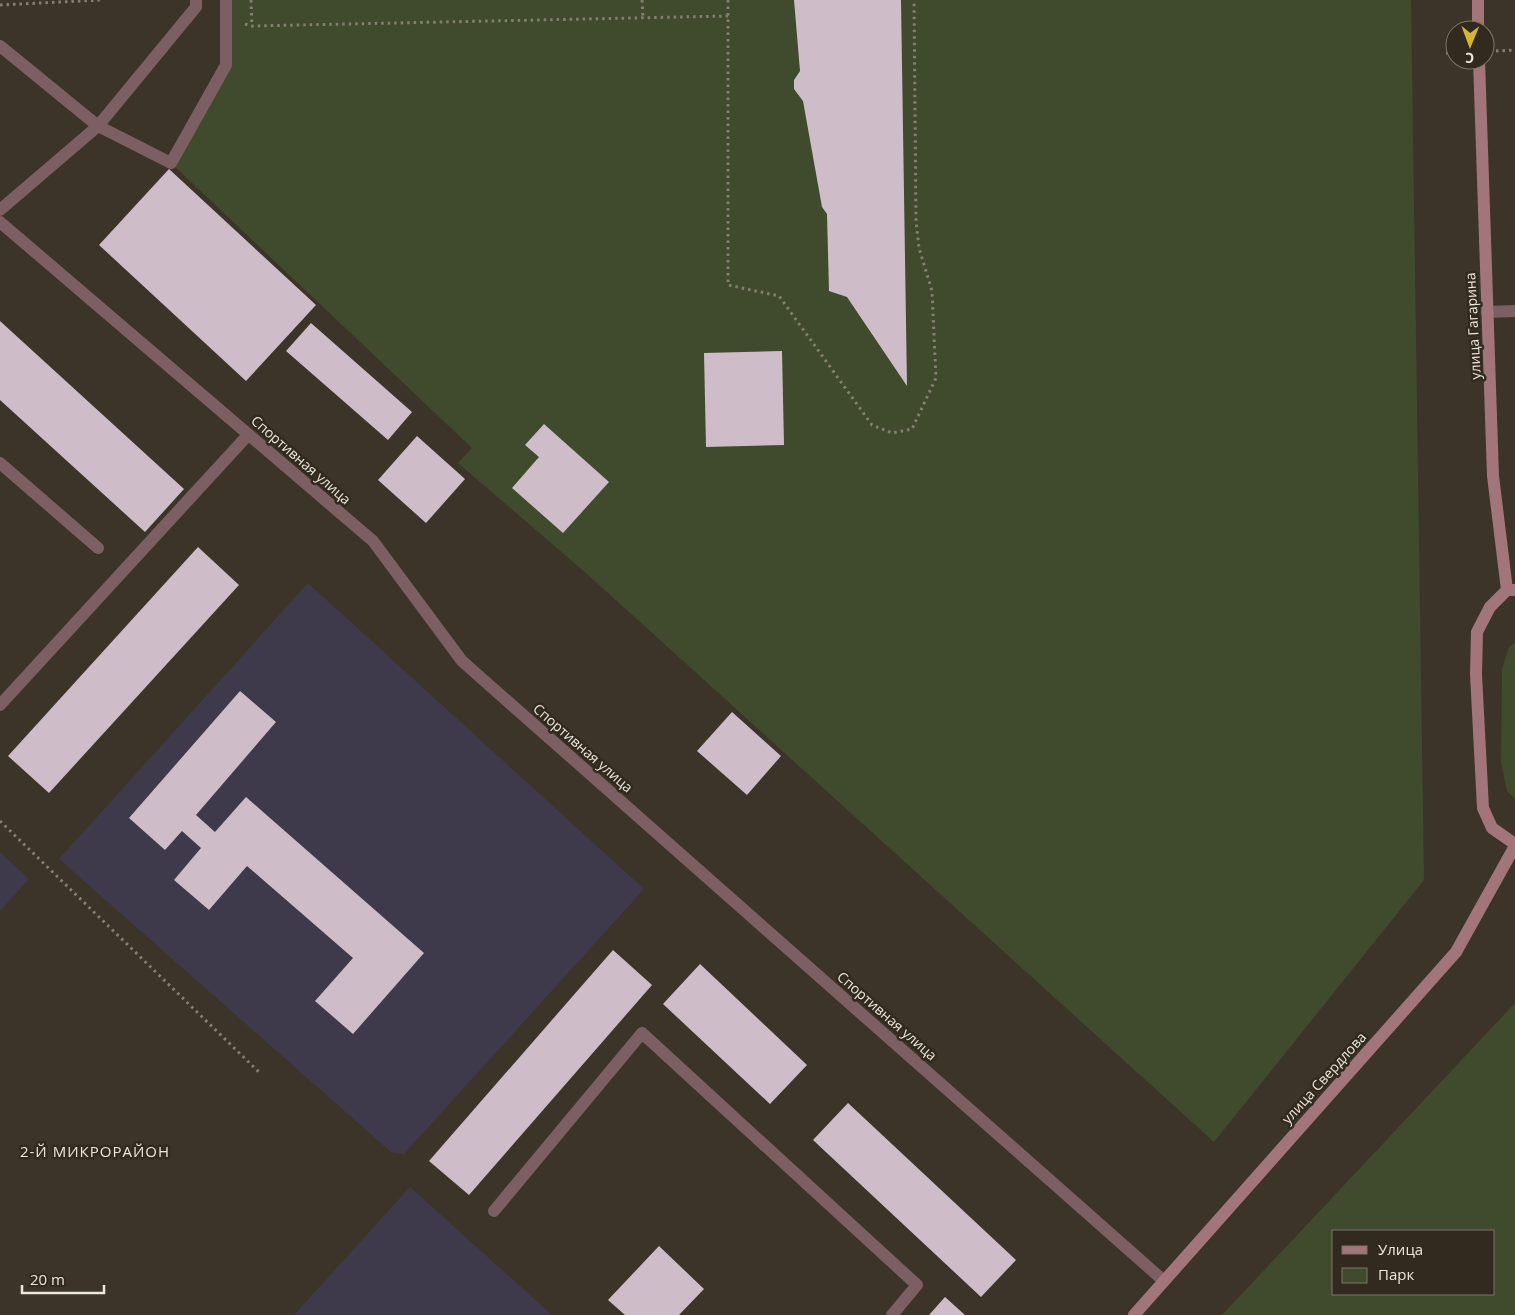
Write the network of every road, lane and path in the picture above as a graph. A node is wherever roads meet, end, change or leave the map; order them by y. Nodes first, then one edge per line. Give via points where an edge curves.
1 (101, 0) edge
2 (196, 0) edge
3 (226, 0) edge
4 (251, 0) edge
5 (642, 0) edge
6 (728, 0) edge
7 (914, 0) edge
8 (1478, 0) edge
9 (0, 5) edge
10 (728, 16) junction
11 (643, 17) junction
12 (226, 18) junction
13 (1478, 20) edge
14 (252, 26) junction
15 (0, 46) edge
16 (1515, 50) edge
17 (1495, 52) edge
18 (1479, 70) edge
19 (98, 126) junction
20 (0, 210) edge
21 (0, 222) edge
22 (1515, 311) edge
23 (1486, 312) junction
24 (248, 435) junction
25 (0, 463) edge
26 (98, 548) dead end
27 (1511, 590) edge
28 (0, 705) edge
29 (0, 821) edge
30 (1515, 845) edge
31 (261, 1074) dead end
32 (494, 1211) dead end
33 (1164, 1280) junction
34 (892, 1315) edge
35 (1134, 1315) edge

1 - 9 path
2 - 19 street via 196,7
3 - 12 street
4 - 14 path
5 - 11 path
6 - 10 path
7 - 10 path via 916,221 919,248 932,291 936,378 912,429 892,433 872,425 778,296 728,285
8 - 13 main road
10 - 11 path
11 - 14 path
12 - 14 path
12 - 19 street via 226,65 170,163
15 - 19 street
16 - 17 path
18 - 23 main road, улица Гагарина
19 - 20 street
21 - 24 street, Спортивная улица
22 - 23 street
23 - 27 main road, улица Гагарина via 1493,476
24 - 28 street
24 - 33 street, Спортивная улица via 372,541 462,661
25 - 26 street
27 - 30 main road via 1490,607 1477,632 1476,674 1483,808 1492,828
29 - 31 path
30 - 33 main road, улица Свердлова via 1456,952
32 - 34 street via 642,1033 917,1285
33 - 35 main road, улица Свердлова

